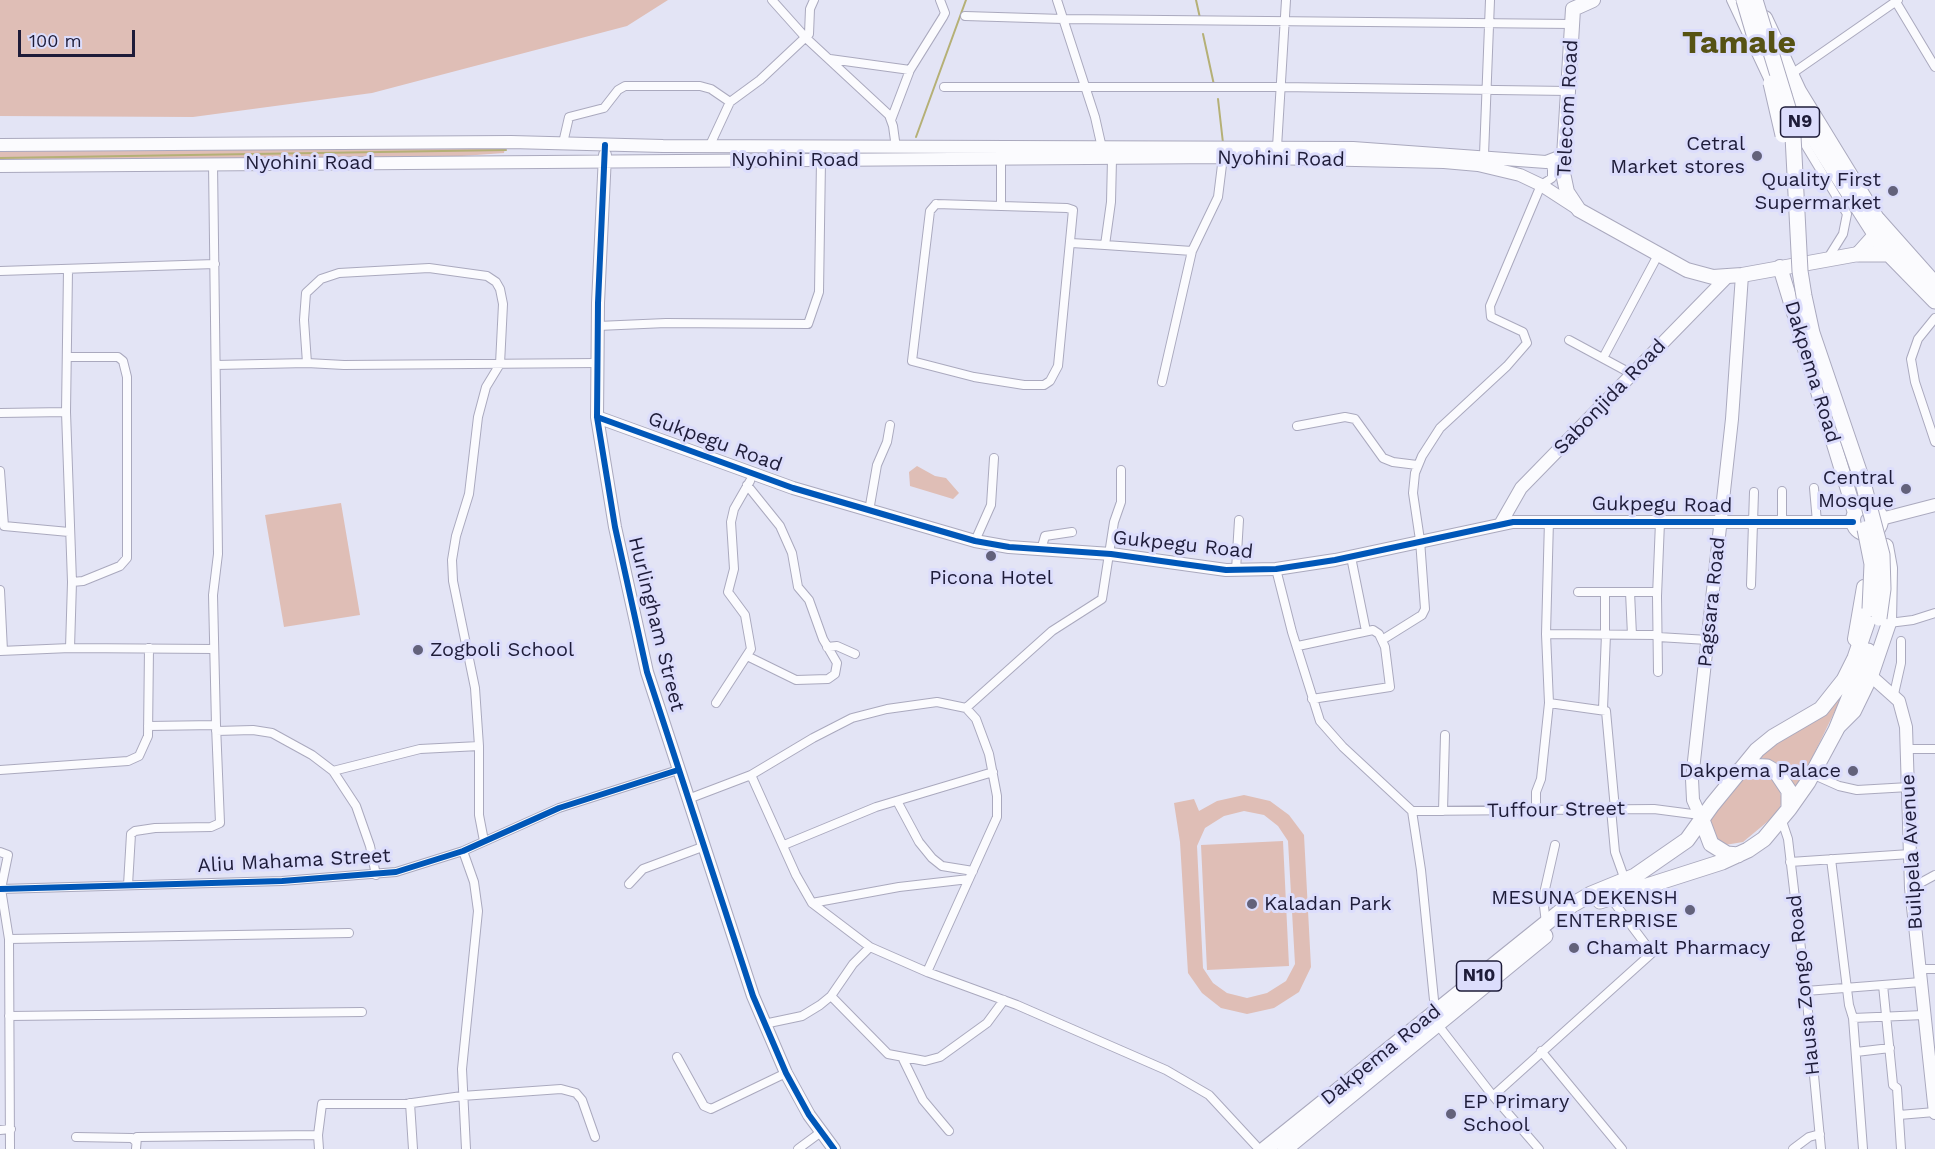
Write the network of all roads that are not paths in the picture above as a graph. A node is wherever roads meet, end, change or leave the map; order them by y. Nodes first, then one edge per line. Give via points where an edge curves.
1 (772, 0) edge
2 (814, 0) edge
3 (940, 0) edge
4 (1057, 0) edge
5 (1286, 0) edge
6 (1491, 0) edge
7 (1593, 0) edge
8 (1731, 0) edge
9 (1743, 0) edge
10 (1756, 0) edge
11 (1897, 1) edge
12 (1573, 4) edge
13 (965, 16) dead end
14 (1063, 19) junction
15 (1285, 22) junction
16 (1489, 23) junction
17 (1572, 24) junction
18 (806, 38) junction
19 (830, 58) junction
20 (1935, 67) edge
21 (910, 70) junction
22 (1790, 75) junction
23 (1084, 86) junction
24 (944, 87) dead end
25 (1280, 87) junction
26 (1486, 90) junction
27 (1568, 91) junction
28 (730, 102) junction
29 (891, 120) junction
30 (511, 142) junction
31 (562, 143) junction
32 (0, 145) edge
33 (605, 145) junction
34 (710, 145) junction
35 (1277, 147) junction
36 (896, 148) junction
37 (1102, 148) junction
38 (1484, 156) junction
39 (1564, 156) junction
40 (1223, 157) junction
41 (1112, 159) junction
42 (820, 160) junction
43 (1001, 160) junction
44 (510, 162) junction
45 (605, 162) junction
46 (1546, 162) junction
47 (213, 163) junction
48 (0, 166) edge
49 (1541, 185) junction
50 (1001, 206) junction
51 (1579, 210) junction
52 (1877, 227) junction
53 (1071, 243) junction
54 (1105, 245) junction
55 (1192, 251) junction
56 (1858, 254) junction
57 (1889, 254) junction
58 (1658, 255) junction
59 (1828, 258) junction
60 (1803, 263) junction
61 (214, 264) junction
62 (1780, 267) junction
63 (68, 270) junction
64 (0, 271) edge
65 (1742, 275) junction
66 (1727, 276) junction
67 (1935, 284) edge
68 (1935, 301) edge
69 (1935, 318) edge
70 (598, 326) junction
71 (1569, 340) dead end
72 (68, 357) junction
73 (1603, 358) junction
74 (307, 363) junction
75 (597, 363) junction
76 (500, 364) junction
77 (216, 366) junction
78 (1632, 374) junction
79 (1162, 382) dead end
80 (66, 411) junction
81 (0, 413) edge
82 (597, 417) junction
83 (890, 425) dead end
84 (1297, 426) dead end
85 (1935, 441) edge
86 (994, 458) dead end
87 (1417, 465) junction
88 (1121, 470) dead end
89 (0, 471) edge
90 (750, 479) junction
91 (1814, 488) dead end
92 (1782, 491) dead end
93 (1754, 492) dead end
94 (1935, 505) edge
95 (869, 511) junction
96 (1878, 517) junction
97 (1239, 520) dead end
98 (1549, 520) junction
99 (1660, 522) junction
100 (1721, 522) junction
101 (1754, 522) junction
102 (1782, 522) junction
103 (1816, 522) junction
104 (1856, 522) junction
105 (1501, 523) junction
106 (69, 532) junction
107 (1072, 532) dead end
108 (1420, 540) junction
109 (975, 541) junction
110 (1041, 549) junction
111 (1111, 554) junction
112 (1351, 557) junction
113 (1276, 569) junction
114 (1236, 570) junction
115 (72, 582) junction
116 (1751, 585) dead end
117 (0, 590) edge
118 (1578, 592) dead end
119 (1605, 592) junction
120 (1630, 592) junction
121 (1657, 592) junction
122 (1935, 613) edge
123 (1879, 620) junction
124 (1366, 631) junction
125 (1546, 634) junction
126 (1605, 634) junction
127 (1632, 635) junction
128 (1658, 636) junction
129 (1382, 640) junction
130 (1708, 640) junction
131 (1901, 641) dead end
132 (1298, 646) junction
133 (827, 647) junction
134 (70, 648) junction
135 (149, 648) junction
136 (214, 649) junction
137 (1, 651) edge
138 (855, 654) dead end
139 (747, 656) junction
140 (1659, 672) dead end
141 (1871, 676) junction
142 (1894, 694) junction
143 (1312, 699) junction
144 (716, 703) dead end
145 (1549, 703) junction
146 (966, 708) junction
147 (1603, 709) junction
148 (1821, 709) junction
149 (148, 726) junction
150 (216, 728) junction
151 (1836, 730) junction
152 (1444, 735) dead end
153 (479, 746) junction
154 (1908, 749) junction
155 (1935, 749) edge
156 (0, 770) edge
157 (678, 770) junction
158 (1740, 770) junction
159 (333, 771) junction
160 (993, 772) junction
161 (1812, 774) junction
162 (752, 775) junction
163 (1909, 787) junction
164 (688, 799) junction
165 (897, 801) junction
166 (1613, 809) junction
167 (1536, 810) junction
168 (1412, 811) junction
169 (1443, 811) junction
170 (1785, 815) junction
171 (1701, 817) junction
172 (484, 841) junction
173 (784, 845) junction
174 (1555, 845) dead end
175 (705, 846) junction
176 (463, 851) junction
177 (0, 852) edge
178 (1910, 854) junction
179 (1738, 855) junction
180 (1831, 859) junction
181 (1790, 862) junction
182 (376, 875) junction
183 (971, 875) junction
184 (1935, 875) edge
185 (1625, 880) junction
186 (629, 884) dead end
187 (128, 885) junction
188 (1911, 888) junction
189 (1, 889) edge
190 (1610, 897) junction
191 (812, 903) junction
192 (1546, 922) junction
193 (349, 933) dead end
194 (9, 939) junction
195 (870, 947) junction
196 (1935, 969) edge
197 (927, 972) junction
198 (1920, 976) junction
199 (1883, 985) junction
200 (1847, 988) junction
201 (1806, 991) junction
202 (831, 996) junction
203 (1004, 1000) junction
204 (1435, 1010) junction
205 (362, 1012) dead end
206 (1924, 1015) junction
207 (9, 1016) junction
208 (1887, 1016) junction
209 (1853, 1018) junction
210 (764, 1024) junction
211 (1438, 1025) junction
212 (4, 1032) edge
213 (1890, 1048) junction
214 (1541, 1051) junction
215 (1856, 1052) junction
216 (677, 1057) dead end
217 (903, 1059) junction
218 (786, 1073) junction
219 (462, 1096) junction
220 (1493, 1096) junction
221 (410, 1103) junction
222 (1935, 1112) edge
223 (1899, 1115) junction
224 (11, 1129) junction
225 (0, 1130) edge
226 (949, 1131) dead end
227 (820, 1132) junction
228 (1820, 1134) junction
229 (318, 1135) junction
230 (76, 1137) dead end
231 (595, 1137) dead end
232 (136, 1146) edge
233 (10, 1149) edge
234 (319, 1149) edge
235 (412, 1149) edge
236 (466, 1149) edge
237 (798, 1149) edge
238 (834, 1149) edge
239 (1259, 1149) edge
240 (1265, 1149) edge
241 (1285, 1149) edge
242 (1539, 1149) edge
243 (1622, 1149) edge
244 (1793, 1149) edge
245 (1821, 1149) edge
246 (1863, 1149) edge
247 (1901, 1149) edge

1 - 18 street
2 - 18 street
3 - 21 street via 943,18
4 - 14 street
5 - 15 street
6 - 16 street
7 - 12 main road, Telecom Road
8 - 59 street via 1759,64 1845,210 1845,227
9 - 52 main road, N9 via 1754,36 1799,120
9 - 123 highway, bridge via 1782,131 1793,295 1868,538
10 - 22 main road
10 - 123 highway, bridge via 1793,136 1800,271 1812,333 1863,483 1882,555
11 - 20 street
11 - 22 street
12 - 17 main road, Telecom Road
13 - 14 street
14 - 15 street
14 - 23 street
15 - 16 street
15 - 25 street
16 - 17 street
16 - 26 street
17 - 27 main road, Telecom Road
18 - 19 street
18 - 28 street
19 - 21 street
19 - 29 street
21 - 29 street
22 - 52 main road
23 - 24 street
23 - 25 street
23 - 37 street
25 - 26 street
25 - 35 street
26 - 27 street
26 - 38 street
27 - 39 main road, Telecom Road
28 - 31 street via 700,86 625,86 604,108 569,117
28 - 34 street
29 - 36 street
30 - 31 street, Nyohini Road
30 - 32 street, Nyohini Road
30 - 44 street via 518,152
31 - 33 street, Nyohini Road
33 - 34 street, Nyohini Road
33 - 45 street, Hurlingham Street
34 - 36 street, Nyohini Road
35 - 37 street, Nyohini Road
35 - 38 street, Nyohini Road
36 - 37 street, Nyohini Road
38 - 46 street, Nyohini Road
39 - 46 street, Nyohini Road
39 - 51 main road, Telecom Road via 1564,183
40 - 41 street, Nyohini Road
40 - 49 street, Nyohini Road via 1462,163 1507,171
40 - 55 street via 1218,197
41 - 43 street, Nyohini Road
41 - 54 street
42 - 43 street, Nyohini Road
42 - 45 street, Nyohini Road
42 - 70 street via 819,292 809,323
43 - 50 street
44 - 45 street, Nyohini Road
44 - 47 street, Nyohini Road
45 - 70 street, Hurlingham Street
46 - 49 street via 1553,174 1550,181
47 - 48 street, Nyohini Road
47 - 61 street
49 - 51 street, Nyohini Road
49 - 87 street via 1490,306 1491,317 1523,332 1527,343 1440,428
50 - 53 street via 1071,208
50 - 53 street via 936,204 931,208 911,357 916,363 1024,386 1050,381 1058,366
51 - 58 main road
52 - 56 main road
52 - 57 highway, N9
52 - 67 highway, N9
53 - 54 street
54 - 55 street
55 - 79 street
56 - 57 highway
56 - 59 main road
57 - 68 highway, N9
58 - 66 main road via 1700,274
58 - 73 street
59 - 60 main road
60 - 62 main road
60 - 96 main road, Dakpema Road via 1815,331
61 - 63 street
61 - 77 street
62 - 65 main road
62 - 104 main road, Dakpema Road
63 - 64 street
63 - 72 street
65 - 66 main road
65 - 100 street, Pagsara Road
66 - 78 street, Sabonjida Road
69 - 85 street via 1918,339 1911,359
70 - 75 street, Hurlingham Street
71 - 73 street
72 - 80 street
72 - 115 street via 118,357 128,377 127,558 120,566
73 - 78 street
74 - 76 street
74 - 76 street via 304,308 311,286 339,273 429,268 488,276 496,282 503,304
74 - 77 street
75 - 76 street
75 - 82 street, Hurlingham Street
76 - 153 street via 486,387 478,417 469,494 452,560 475,688
77 - 136 street via 218,554 213,595
78 - 105 street, Sabonjida Road via 1521,488
80 - 81 street
80 - 106 street
82 - 90 street, Gukpegu Road
82 - 157 street, Hurlingham Street via 613,516 647,672
83 - 95 street via 877,465
84 - 87 street via 1351,417 1358,421 1383,458
86 - 109 street via 991,504
87 - 108 street via 1413,494
88 - 111 street via 1121,502 1114,522
89 - 106 street via 4,526
90 - 95 street, Gukpegu Road
90 - 133 street via 780,526 792,553 798,587 808,600
90 - 139 street via 731,522 734,570 728,591 745,615 751,649
91 - 103 street
92 - 102 street
93 - 101 street
94 - 96 street
95 - 109 street, Gukpegu Road
96 - 104 main road via 1862,507
96 - 104 main road via 1871,533
96 - 123 main road, Dakpema Road via 1890,568
97 - 114 street
98 - 99 street, Gukpegu Road
98 - 105 street, Gukpegu Road
98 - 125 street
99 - 100 street, Gukpegu Road
99 - 121 street
100 - 101 street, Gukpegu Road
100 - 130 street, Pagsara Road
101 - 102 street, Gukpegu Road
101 - 116 street
102 - 103 street, Gukpegu Road
103 - 104 street, Gukpegu Road
104 - 148 main road, Dakpema Road via 1864,564 1864,599 1858,631
105 - 108 street, Gukpegu Road
106 - 115 street
107 - 110 street via 1045,536
108 - 112 street, Gukpegu Road
108 - 129 street via 1424,612
109 - 110 street, Gukpegu Road
110 - 111 street, Gukpegu Road
111 - 114 street, Gukpegu Road
111 - 146 street via 1104,593 1098,602 1052,631
112 - 113 street, Gukpegu Road
112 - 124 street
113 - 114 street, Gukpegu Road
113 - 132 street
115 - 134 street
117 - 137 street
118 - 119 street
119 - 120 street
119 - 126 street
120 - 121 street
120 - 127 street
121 - 128 street
122 - 123 street via 1918,619
123 - 141 main road, Dakpema Road
123 - 148 highway via 1844,680
123 - 151 highway
124 - 129 street via 1373,630
124 - 132 street
125 - 126 street
125 - 145 street
126 - 127 street
126 - 147 street
127 - 128 street
128 - 130 street
128 - 140 street
129 - 143 street via 1390,687
130 - 171 street, Pagsara Road via 1692,779 1693,800
131 - 142 street
132 - 143 street
133 - 138 street via 837,646
133 - 139 street via 837,663 835,674 828,680 796,680
134 - 135 street
134 - 137 street
135 - 136 street
135 - 149 street
136 - 150 street
139 - 144 street
141 - 142 street
141 - 151 main road, Dakpema Road via 1854,711
142 - 154 street, Builpela Avenue via 1903,708
143 - 168 street via 1329,734
145 - 147 street
145 - 167 street
146 - 160 street via 976,719
146 - 162 street via 937,702 852,718
147 - 166 street via 1608,718
148 - 158 highway, N10 via 1765,742
149 - 150 street
149 - 156 street via 143,751 128,761
150 - 159 street via 272,733
150 - 187 street via 220,823 212,828 135,831 131,834
151 - 161 highway, Dakpema Road / N10
152 - 169 street
153 - 159 street via 420,749
153 - 172 street via 479,815
154 - 155 street
154 - 163 street, Builpela Avenue
157 - 164 street, Hurlingham Street
157 - 172 street, Aliu Mahama Street via 559,808
158 - 170 highway via 1756,765 1777,773 1790,791
158 - 171 highway, N10
159 - 182 street via 356,806
160 - 165 street
160 - 183 street via 997,817
161 - 163 street via 1857,790
161 - 170 highway, Dakpema Road / N10
162 - 164 street
162 - 173 street
163 - 178 street, Builpela Avenue
164 - 175 street, Hurlingham Street
165 - 173 street
165 - 183 street via 932,858 942,866
166 - 167 street, Tuffour Street
166 - 171 street, Tuffour Street via 1654,809
166 - 185 street via 1615,852
167 - 169 street, Tuffour Street
168 - 169 street, Tuffour Street
168 - 204 street
170 - 179 highway, N10 via 1764,839
170 - 181 street, Hausa Zongo Road
171 - 179 highway via 1711,844 1727,854
171 - 185 highway, Dakpema Road / N10 via 1687,840 1669,855
172 - 176 street, Aliu Mahama Street
173 - 191 street
174 - 192 street via 1543,898
175 - 186 street via 643,869
175 - 210 street, Hurlingham Street
176 - 182 street, Aliu Mahama Street via 409,870
176 - 219 street via 474,882 478,911 466,1008
177 - 189 street via 8,855
178 - 180 street
178 - 188 street, Builpela Avenue
179 - 190 highway, Dakpema Road / N10
180 - 181 street
180 - 200 street
181 - 201 street, Hausa Zongo Road
182 - 187 street, Aliu Mahama Street
183 - 191 street
183 - 197 street
184 - 188 street
185 - 192 highway, Dakpema Road / N10 via 1576,901
187 - 189 street, Aliu Mahama Street
188 - 198 street, Builpela Avenue
189 - 194 street
190 - 211 highway, Dakpema Road / N10 via 1572,915
190 - 214 street via 1652,952
191 - 195 street
192 - 204 highway, Dakpema Road / N10
193 - 194 street
194 - 207 street
195 - 197 street
195 - 202 street
196 - 198 street
197 - 203 street
198 - 199 street
198 - 206 street, Builpela Avenue
199 - 200 street
199 - 208 street
200 - 201 street
200 - 209 street
201 - 228 street, Hausa Zongo Road
202 - 210 street via 802,1016
202 - 217 street via 888,1054
203 - 217 street via 987,1023 940,1058
203 - 239 street via 1166,1070 1201,1090 1226,1109
204 - 240 highway, Dakpema Road / N10
205 - 207 street
206 - 208 street
206 - 222 street, Builpela Avenue
207 - 212 street
208 - 209 street
208 - 213 street
209 - 215 street
210 - 218 street, Hurlingham Street
211 - 220 street
211 - 241 highway, Dakpema Road / N10
212 - 224 street
213 - 215 street
213 - 223 street
214 - 220 street
214 - 243 street
215 - 246 street
216 - 218 street via 704,1106 711,1109
217 - 226 street via 923,1101
218 - 227 street, Hurlingham Street
219 - 221 street
219 - 231 street via 572,1091 582,1100
219 - 236 street
220 - 242 street
221 - 229 street via 322,1104
221 - 235 street
222 - 223 street
223 - 247 street
224 - 225 street
224 - 233 street
227 - 237 street
227 - 238 street, Hurlingham Street
228 - 244 street
228 - 245 street, Hausa Zongo Road
229 - 232 street via 137,1137
229 - 234 street
230 - 232 street via 132,1138

